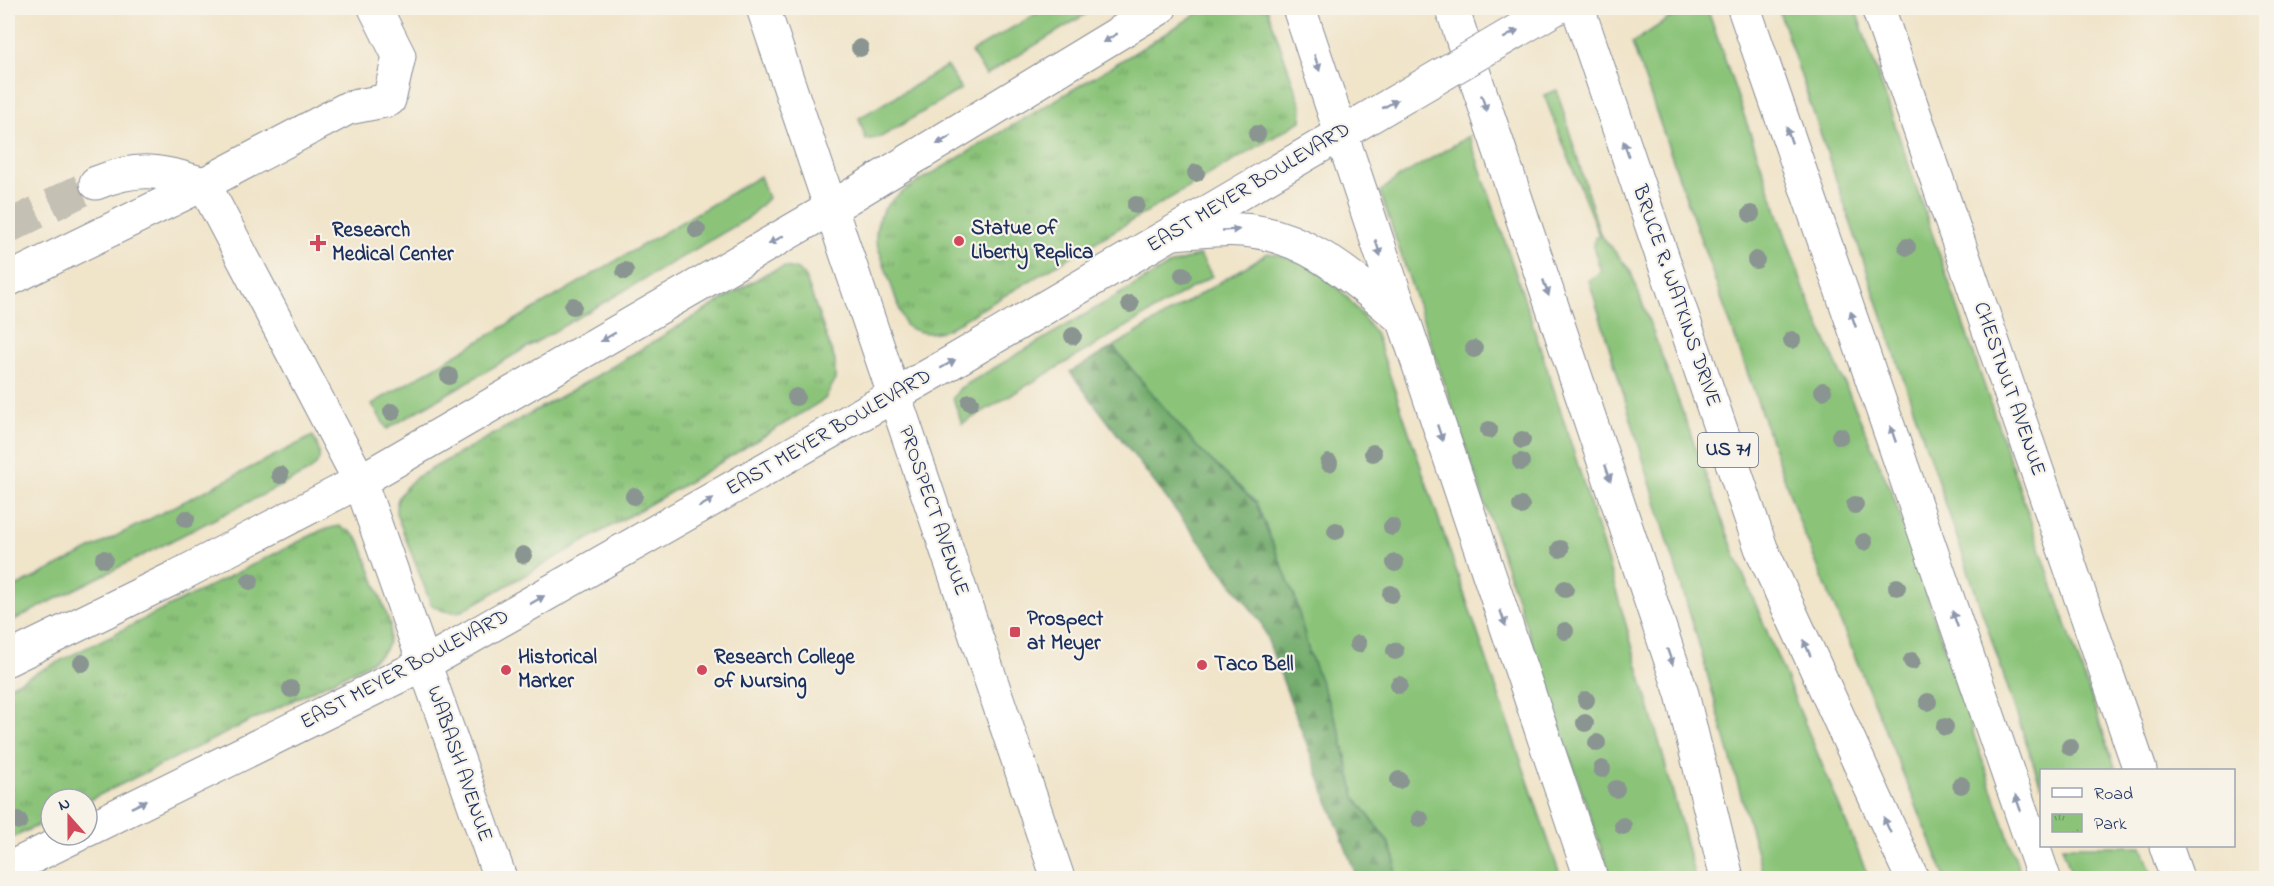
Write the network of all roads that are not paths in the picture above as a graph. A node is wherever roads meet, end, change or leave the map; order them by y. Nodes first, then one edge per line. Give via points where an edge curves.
1 (375, 8) edge
2 (763, 8) edge
3 (1160, 8) edge
4 (1299, 8) edge
5 (1452, 8) edge
6 (1556, 8) edge
7 (1578, 8) edge
8 (1744, 8) edge
9 (1878, 8) edge
10 (1339, 133) junction
11 (96, 183) tunnel mouth
12 (204, 184) junction
13 (831, 208) junction
14 (1173, 233) junction
15 (8, 280) edge
16 (1401, 318) junction
17 (893, 396) junction
18 (360, 481) junction
19 (8, 659) edge
20 (424, 664) junction
21 (2139, 769) edge
22 (99, 824) edge
23 (53, 847) edge
24 (2166, 847) edge
25 (8, 869) edge
26 (500, 879) edge
27 (1058, 879) edge
28 (1590, 879) edge
29 (1727, 879) edge
30 (1912, 879) edge
31 (2044, 879) edge
32 (2177, 879) edge

1 - 12 main road via 399,56 389,99 348,108
2 - 13 main road, PROSPECT AVENUE
3 -> 13 main road
4 -> 10 main road
5 -> 29 main road via 1682,694
10 -> 6 main road, EAST MEYER BOULEVARD, bridge
30 -> 7 main road, BRUCE R. WATKINS DRIVE / US 71 via 1761,548
31 -> 8 main road
9 - 21 main road, CHESTNUT AVENUE
10 - 14 main road, EAST MEYER BOULEVARD
10 -> 16 main road
11 - 12 main road via 122,173 142,171 168,173
12 - 15 main road
12 - 18 main road, WABASH AVENUE
13 - 17 main road, PROSPECT AVENUE
13 -> 18 main road
14 -> 16 main road via 1241,230 1281,236 1318,254
17 -> 14 main road, EAST MEYER BOULEVARD
16 -> 28 main road
20 -> 17 main road, EAST MEYER BOULEVARD
17 - 27 main road, PROSPECT AVENUE
18 - 19 main road
18 - 20 main road, WABASH AVENUE
22 -> 20 main road, EAST MEYER BOULEVARD
20 - 26 main road, WABASH AVENUE
23 - 25 main road
24 - 32 main road

